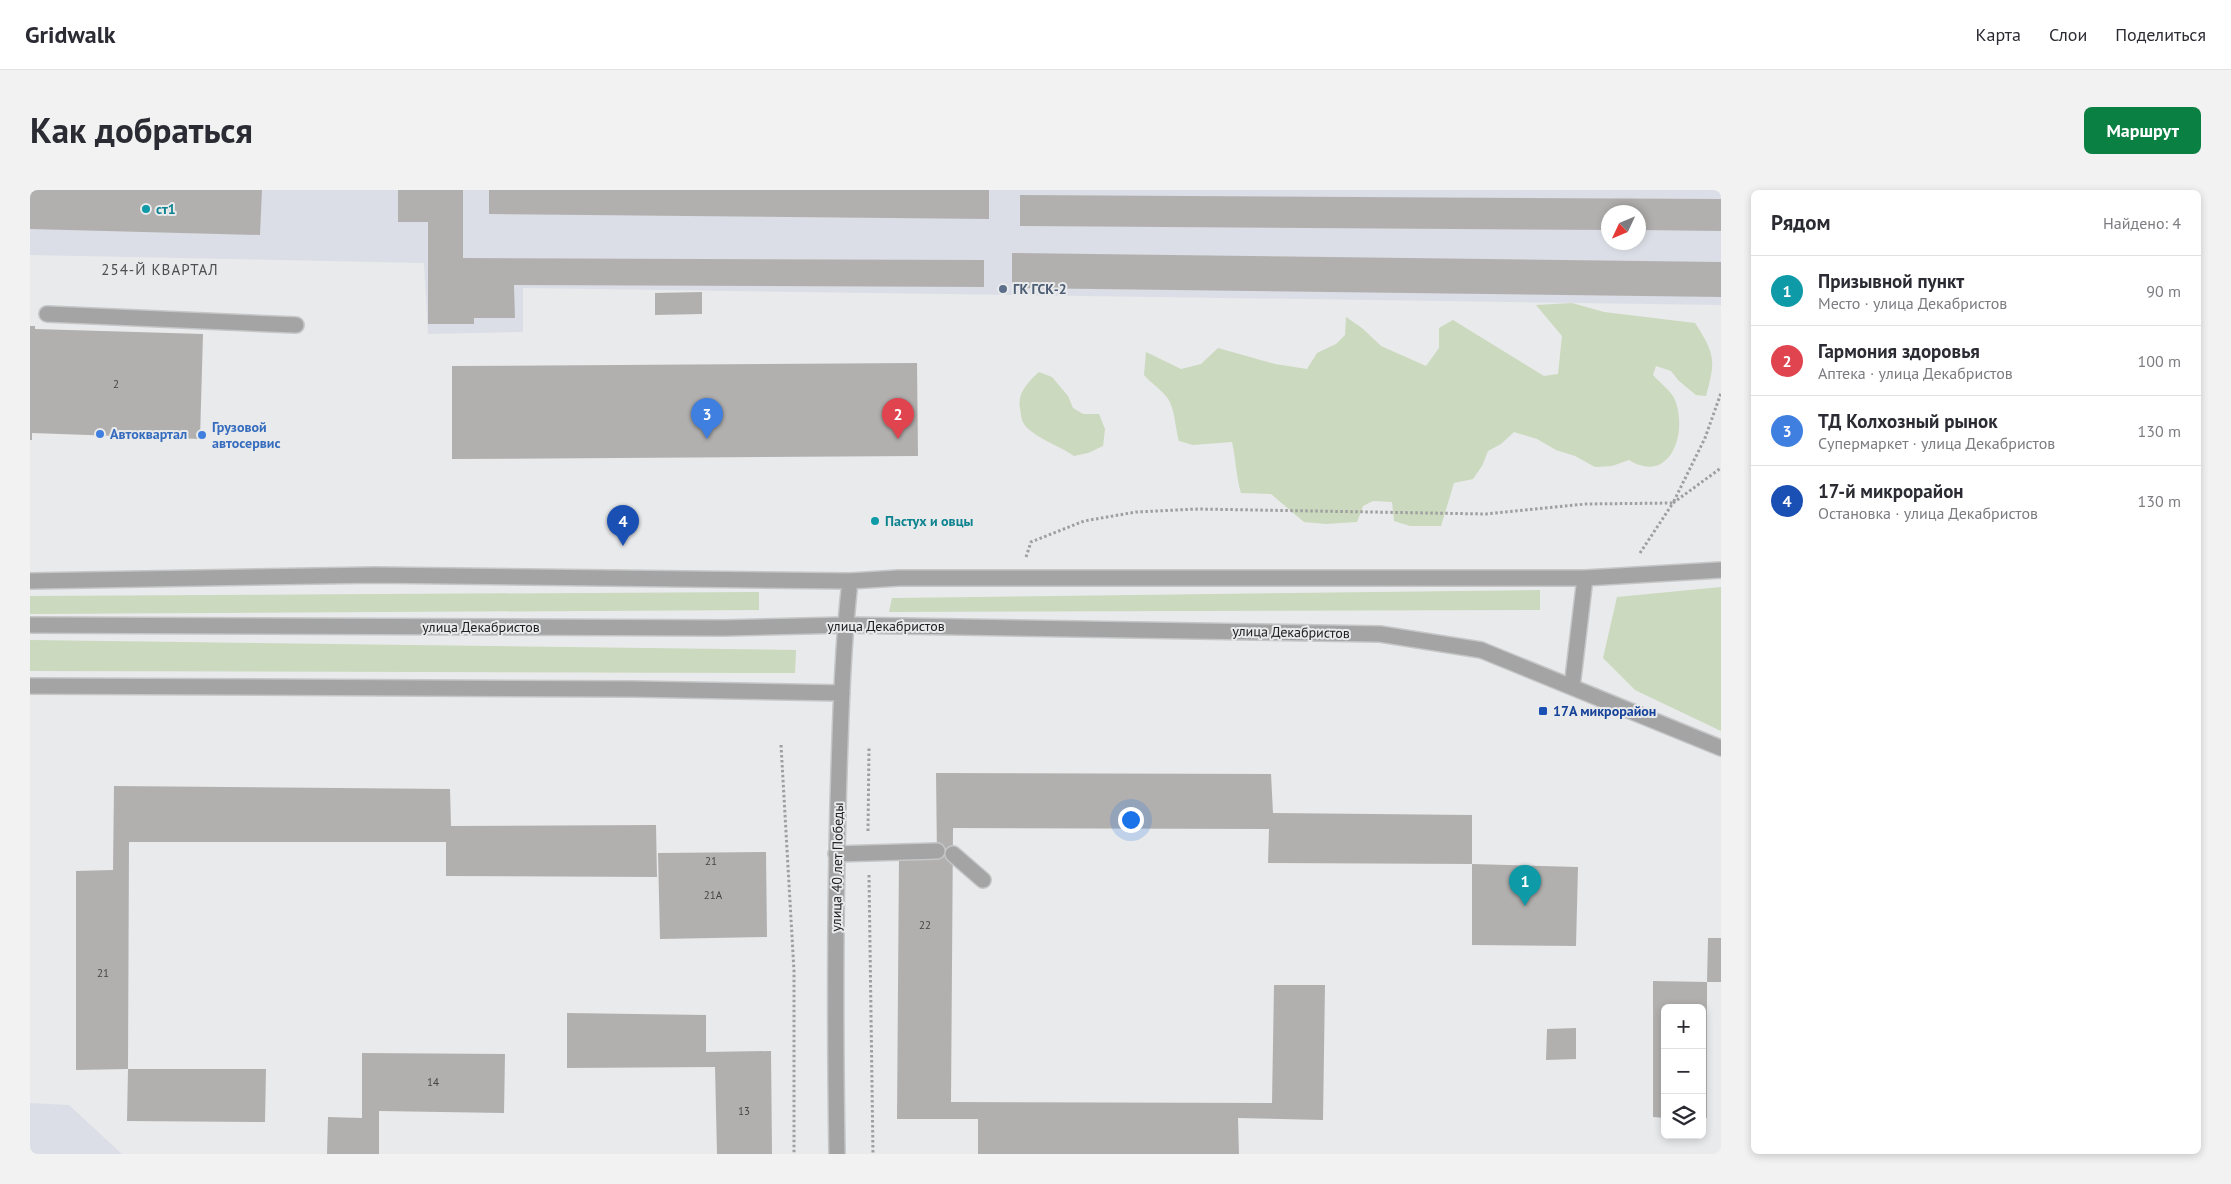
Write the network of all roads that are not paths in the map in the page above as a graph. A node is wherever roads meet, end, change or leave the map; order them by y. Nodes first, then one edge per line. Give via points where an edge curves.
1 (47, 314) dead end
2 (296, 325) dead end
3 (1721, 570) edge
4 (1585, 578) junction
5 (30, 581) edge
6 (850, 581) junction
7 (845, 625) junction
8 (30, 626) edge
9 (30, 686) edge
10 (1572, 687) junction
11 (842, 693) junction
12 (1721, 748) edge
13 (936, 850) dead end
14 (836, 854) junction
15 (953, 854) dead end
16 (983, 880) dead end
17 (837, 1154) edge

1 - 2 street
3 - 4 street
4 - 6 street via 899,578
4 - 10 street
5 - 6 street via 375,575
6 - 7 street, улица 40 лет Победы
7 - 8 street, улица Декабристов via 724,628
7 - 10 street, улица Декабристов via 1380,634 1481,650
7 - 11 street, улица 40 лет Победы
9 - 11 street via 633,688
10 - 12 street, улица Декабристов
11 - 14 street, улица 40 лет Победы
13 - 14 street
14 - 17 street, улица 40 лет Победы
15 - 16 street

